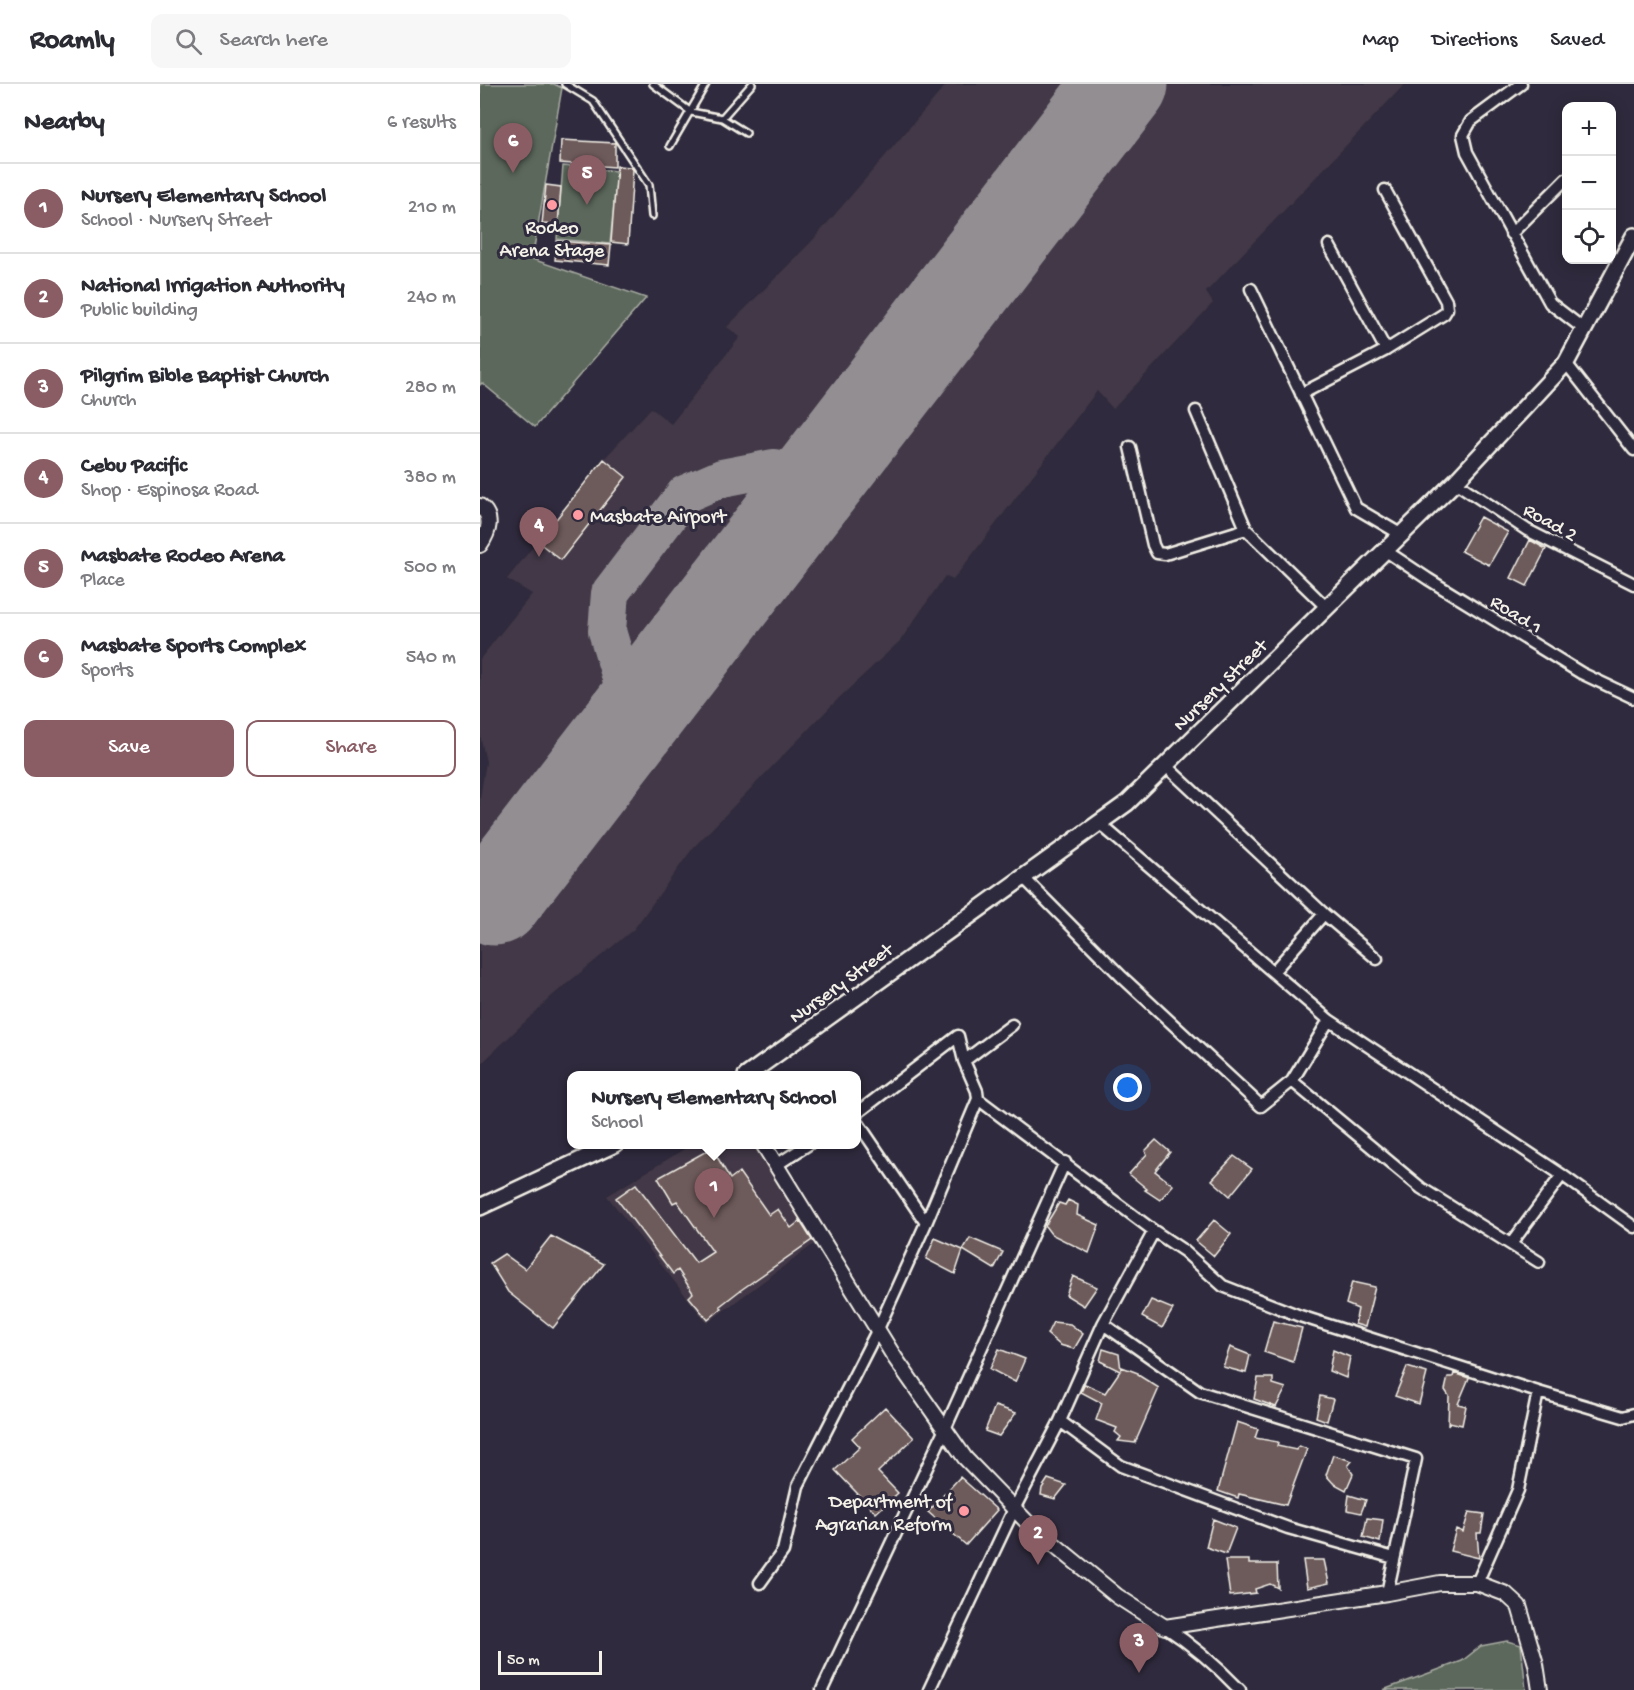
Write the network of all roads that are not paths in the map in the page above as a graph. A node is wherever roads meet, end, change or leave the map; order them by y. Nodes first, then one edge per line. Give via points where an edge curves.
1 (565, 84) edge
2 (653, 84) edge
3 (706, 84) edge
4 (752, 84) edge
5 (1521, 84) edge
6 (690, 112) junction
7 (722, 118) junction
8 (746, 133) dead end
9 (670, 146) dead end
10 (1562, 182) edge
11 (1385, 190) dead end
12 (652, 216) dead end
13 (1511, 234) junction
14 (1634, 236) edge
15 (1329, 245) dead end
16 (1251, 289) dead end
17 (1585, 330) junction
18 (1386, 350) junction
19 (1566, 363) junction
20 (1301, 393) junction
21 (1196, 411) dead end
22 (1130, 447) dead end
23 (1634, 450) edge
24 (1455, 482) junction
25 (480, 506) edge
26 (1246, 529) junction
27 (1402, 535) junction
28 (480, 545) edge
29 (1386, 550) junction
30 (1634, 584) edge
31 (1327, 608) junction
32 (1634, 698) edge
33 (1166, 766) junction
34 (1099, 823) junction
35 (1023, 877) junction
36 (1324, 914) junction
37 (1377, 959) dead end
38 (1273, 972) junction
39 (1329, 1020) junction
40 (1012, 1025) dead end
41 (964, 1061) junction
42 (753, 1071) edge
43 (1292, 1081) junction
44 (978, 1099) junction
45 (861, 1110) edge
46 (861, 1127) edge
47 (604, 1149) edge
48 (766, 1149) edge
49 (801, 1149) edge
50 (1065, 1162) junction
51 (775, 1166) junction
52 (1562, 1175) junction
53 (480, 1207) edge
54 (926, 1223) junction
55 (1634, 1227) edge
56 (1154, 1231) junction
57 (1511, 1244) junction
58 (1539, 1262) dead end
59 (1103, 1324) junction
60 (878, 1329) junction
61 (1538, 1392) junction
62 (1634, 1414) edge
63 (1060, 1421) junction
64 (945, 1429) junction
65 (1014, 1509) junction
66 (1394, 1558) junction
67 (760, 1583) dead end
68 (1478, 1583) junction
69 (1388, 1593) junction
70 (1165, 1627) junction
71 (822, 1690) edge
72 (929, 1690) edge
73 (1240, 1690) edge
74 (1540, 1690) edge

1 - 12 lane via 593,101 649,185
2 - 6 lane
3 - 6 lane
4 - 7 lane
5 - 13 street via 1472,120 1463,135 1467,152
6 - 7 lane
6 - 9 lane
7 - 8 lane
10 - 13 street
11 - 18 street via 1448,309
13 - 17 street via 1550,303
14 - 17 main road, Nursery Street
15 - 18 street
16 - 20 street
17 - 19 main road, Nursery Street
18 - 20 street
19 - 23 street
19 - 24 main road, Nursery Street
20 - 27 street via 1356,508
21 - 26 street
22 - 26 street via 1157,553 1165,554
24 - 27 main road, Nursery Street
24 - 30 street, Road 2 via 1527,530
25 - 28 street via 490,519
26 - 31 street
27 - 29 main road, Nursery Street
29 - 31 main road, Nursery Street
29 - 32 street, Road 1 via 1581,673
31 - 33 main road, Nursery Street
33 - 34 main road, Nursery Street
33 - 36 street
34 - 35 main road, Nursery Street
34 - 38 street
35 - 42 main road, Nursery Street
35 - 43 street via 1122,977 1261,1106
36 - 37 street
36 - 38 street
38 - 39 street
39 - 43 street
39 - 52 street
40 - 41 street
41 - 44 street
41 - 45 street via 958,1036
43 - 57 street via 1422,1188
44 - 50 street
44 - 54 street
46 - 54 street
47 - 53 main road
48 - 51 street
49 - 51 street
50 - 56 street
50 - 64 street
51 - 60 street
52 - 55 street
52 - 57 street
54 - 60 street
56 - 59 street
56 - 61 street via 1185,1251 1223,1286 1300,1316
57 - 58 street
59 - 63 street
59 - 66 street via 1200,1392 1416,1459
60 - 64 street
60 - 67 street via 798,1486 783,1551
61 - 62 street via 1623,1417
61 - 68 street via 1518,1490
63 - 65 street
63 - 66 street via 1121,1466 1288,1528
64 - 65 street via 965,1458
64 - 71 street
65 - 70 street via 1117,1596
65 - 72 street
66 - 69 street
68 - 69 street via 1440,1584
68 - 74 street via 1506,1594 1519,1606
69 - 70 street
70 - 73 street via 1215,1665

